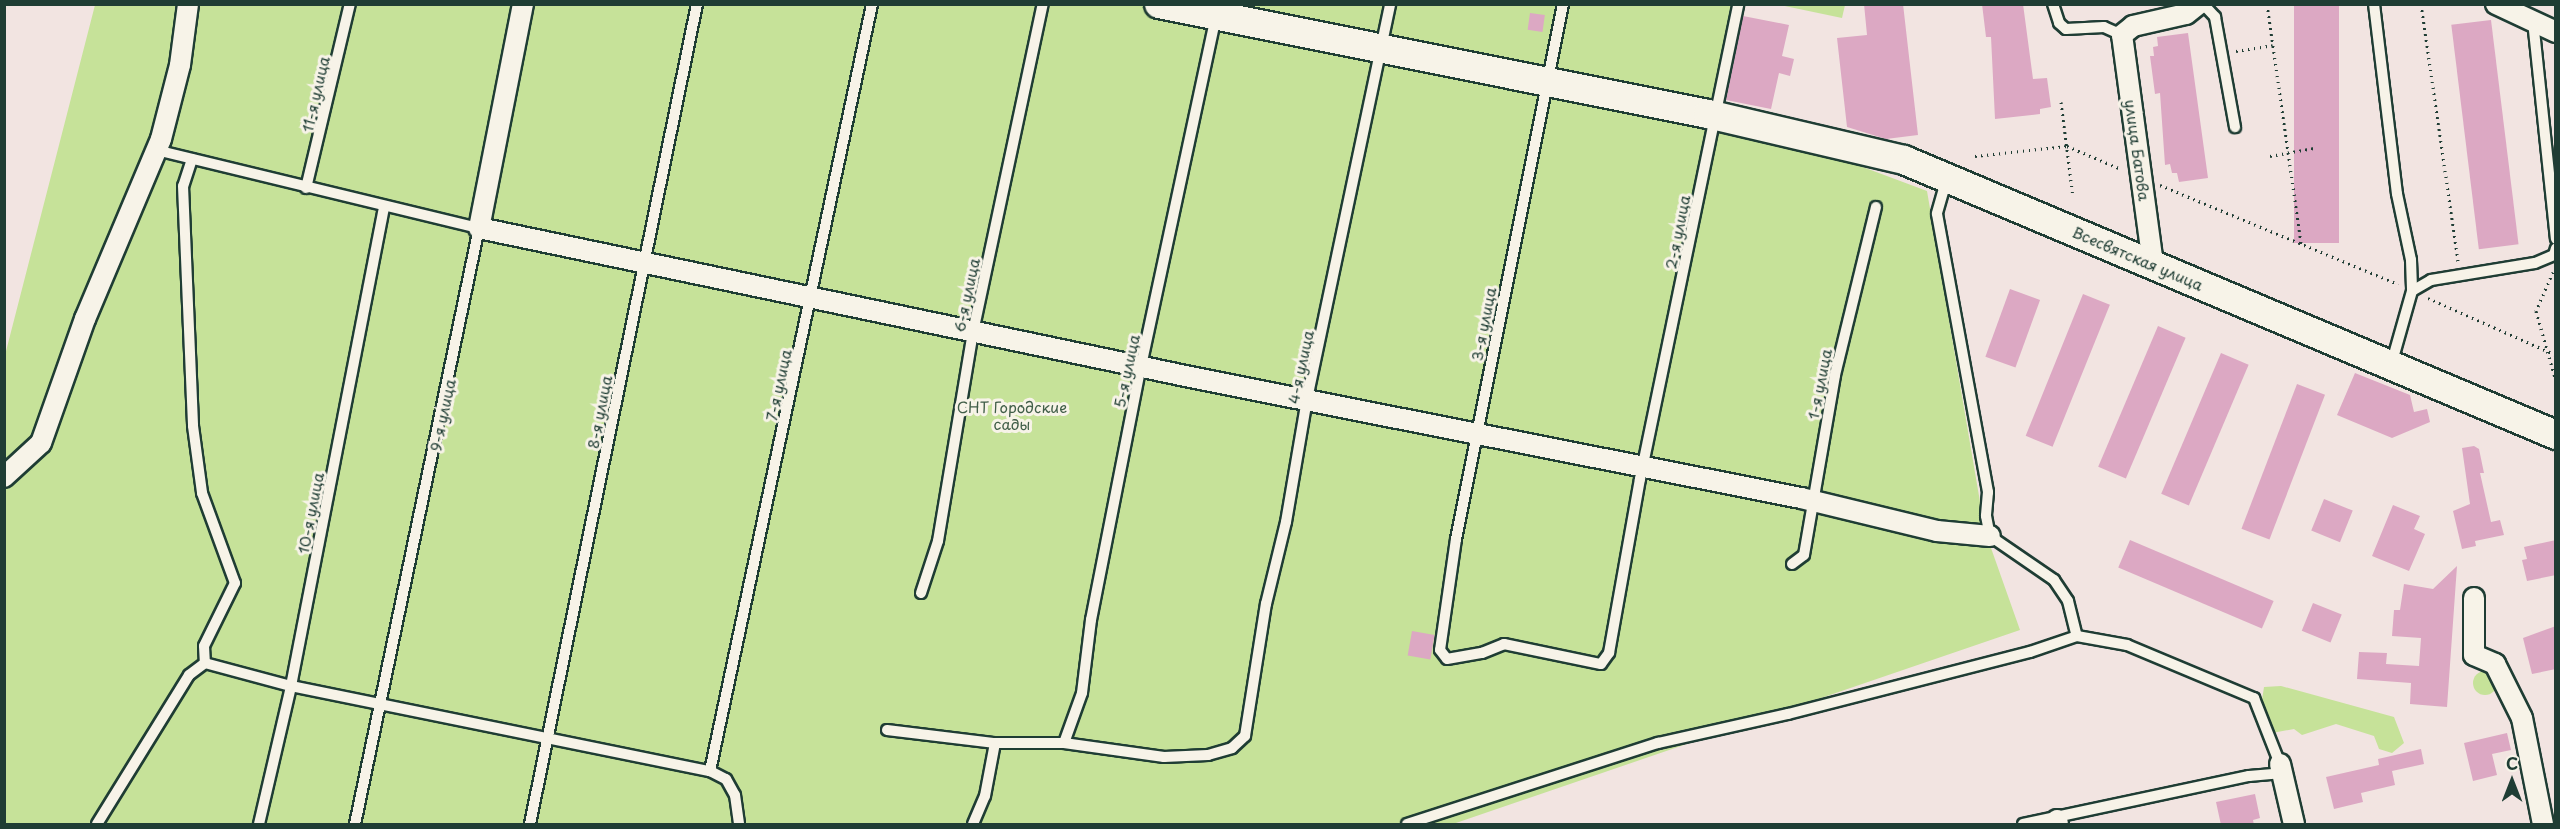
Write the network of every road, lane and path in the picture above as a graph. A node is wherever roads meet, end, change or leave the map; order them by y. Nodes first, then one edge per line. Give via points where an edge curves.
1 (188, 4) edge
2 (350, 4) edge
3 (523, 4) edge
4 (696, 4) edge
5 (872, 4) edge
6 (1043, 4) edge
7 (1159, 4) edge
8 (1390, 4) edge
9 (1563, 4) edge
10 (1738, 4) edge
11 (2053, 4) edge
12 (2201, 4) edge
13 (2267, 4) edge
14 (2374, 4) edge
15 (2421, 4) edge
16 (2496, 4) edge
17 (1217, 10) edge
18 (2533, 21) junction
19 (2556, 32) edge
20 (2122, 35) junction
21 (2273, 45) junction
22 (1381, 49) junction
23 (2230, 52) dead end
24 (1548, 83) junction
25 (2061, 102) dead end
26 (1712, 115) junction
27 (2235, 127) dead end
28 (2314, 148) dead end
29 (156, 150) junction
30 (2288, 153) junction
31 (1975, 156) dead end
32 (2271, 156) dead end
33 (192, 159) junction
34 (2141, 177) junction
35 (1948, 178) junction
36 (306, 188) junction
37 (2073, 196) dead end
38 (384, 207) junction
39 (1876, 207) dead end
40 (479, 228) junction
41 (2556, 239) edge
42 (2301, 244) junction
43 (2555, 256) edge
44 (644, 263) junction
45 (2153, 264) junction
46 (2460, 275) junction
47 (2412, 291) junction
48 (812, 298) junction
49 (973, 332) junction
50 (2547, 351) junction
51 (2556, 355) edge
52 (2391, 365) junction
53 (1141, 366) junction
54 (2556, 381) edge
55 (1307, 399) junction
56 (1480, 432) junction
57 (2556, 435) edge
58 (1644, 466) junction
59 (4, 477) edge
60 (1812, 502) junction
61 (1990, 536) junction
62 (1792, 564) dead end
63 (921, 592) dead end
64 (2474, 598) dead end
65 (2077, 636) junction
66 (1440, 650) joint
67 (205, 663) junction
68 (291, 686) junction
69 (380, 704) junction
70 (887, 730) dead end
71 (548, 738) junction
72 (1064, 742) junction
73 (995, 743) junction
74 (2281, 768) junction
75 (710, 771) junction
76 (2058, 822) edge
77 (97, 825) edge
78 (258, 825) edge
79 (355, 825) edge
80 (530, 825) edge
81 (739, 825) edge
82 (973, 825) edge
83 (1407, 825) edge
84 (2023, 825) edge
85 (2294, 825) edge
86 (2543, 825) edge

1 - 29 street via 180,66
2 - 36 lane, 11-я улица
3 - 40 street, 9-я улица
4 - 44 lane, 8-я улица
5 - 48 lane, 7-я улица
6 - 49 lane, 6-я улица
7 - 17 street, Всесвятская улица
8 - 22 lane, 4-я улица
9 - 24 lane, 3-я улица
10 - 26 lane, 2-я улица
11 - 20 lane via 2059,23 2066,29 2104,27
12 - 20 street via 2186,14 2133,26
12 - 27 lane via 2216,17
13 - 21 path
14 - 47 lane via 2397,194 2411,260
15 - 46 path
16 - 18 street
17 - 22 street, Всесвятская улица
17 - 53 lane, 5-я улица
18 - 19 street
18 - 41 lane
20 - 34 street, улица Батова
21 - 23 path
21 - 30 path
22 - 24 street, Всесвятская улица
22 - 55 lane, 4-я улица
24 - 26 street, Всесвятская улица
24 - 56 lane, 3-я улица via 1492,352
25 - 37 path
26 - 35 street, Всесвятская улица via 1904,160
26 - 58 lane, 2-я улица
28 - 30 path
29 - 33 lane
29 - 59 street via 85,319 42,442
30 - 32 path
30 - 42 path
31 - 34 path via 2067,146
33 - 36 lane
33 - 67 lane via 183,186 193,426 202,493 235,583 204,646
34 - 42 path
34 - 45 street, улица Батова
35 - 45 street, Всесвятская улица
35 - 61 lane via 1937,214 1988,492 1986,516
36 - 38 lane
38 - 40 lane
38 - 68 lane, 10-я улица
39 - 60 lane, 1-я улица via 1849,309
40 - 44 street
40 - 69 lane, 9-я улица
42 - 47 path
43 - 46 lane
43 - 50 path via 2536,310
44 - 48 street
44 - 71 lane, 8-я улица
45 - 52 street, Всесвятская улица
46 - 47 lane via 2419,284
47 - 50 path
47 - 52 lane
48 - 49 street
48 - 75 lane, 7-я улица
49 - 53 street
49 - 63 lane, 6-я улица via 938,541
50 - 51 path
50 - 54 path
52 - 57 street, Всесвятская улица
53 - 55 street
53 - 72 lane, 5-я улица via 1091,620 1082,693
55 - 56 street
55 - 72 lane, 4-я улица via 1286,522 1266,604 1245,736 1232,748 1208,755 1175,756
56 - 58 street
56 - 66 lane, 3-я улица via 1456,539
58 - 60 street
58 - 66 lane, 2-я улица via 1609,653 1601,664 1519,644 1504,644 1482,653 1447,659
60 - 61 street via 1937,531
60 - 62 lane, 1-я улица via 1804,555
61 - 65 lane via 2054,580 2068,601
64 - 86 street via 2474,655 2495,664 2522,718
65 - 74 lane via 2127,645 2254,698
65 - 83 lane via 1788,714 1658,743
67 - 68 lane
67 - 77 lane via 189,675
68 - 69 lane
68 - 78 lane, 10-я улица
69 - 71 lane
69 - 79 lane, 9-я улица
70 - 73 lane
71 - 75 lane
71 - 80 lane, 8-я улица
72 - 73 lane
73 - 82 lane via 986,796
74 - 76 lane
74 - 85 street
75 - 81 lane via 726,779 735,795
76 - 84 lane

